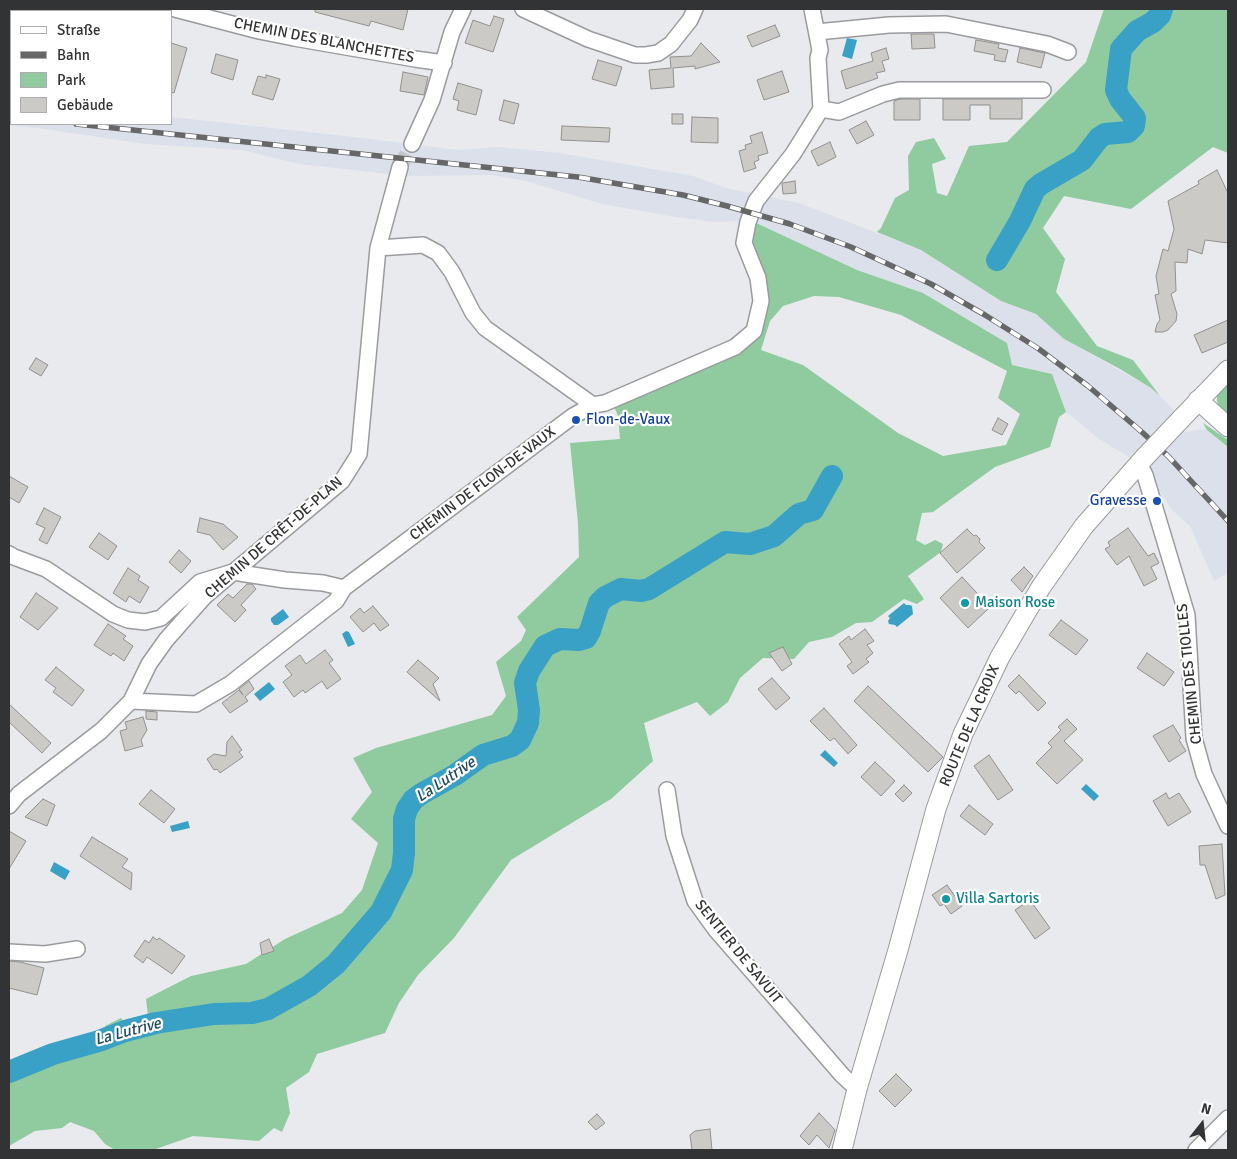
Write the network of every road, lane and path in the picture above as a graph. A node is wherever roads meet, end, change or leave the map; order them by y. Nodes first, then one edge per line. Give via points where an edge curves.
1 (175, 9) edge
2 (463, 9) edge
3 (523, 9) edge
4 (695, 9) edge
5 (812, 9) edge
6 (817, 32) junction
7 (1068, 52) dead end
8 (444, 63) junction
9 (1043, 90) dead end
10 (821, 109) junction
11 (412, 144) tunnel mouth
12 (400, 166) tunnel mouth
13 (378, 248) junction
14 (1228, 370) edge
15 (1198, 400) junction
16 (593, 405) junction
17 (1228, 427) edge
18 (1141, 460) junction
19 (9, 554) edge
20 (233, 572) junction
21 (344, 588) junction
22 (131, 702) junction
23 (667, 790) dead end
24 (9, 806) edge
25 (1228, 826) edge
26 (77, 949) dead end
27 (9, 952) edge
28 (857, 1088) junction
29 (1228, 1118) edge
30 (842, 1150) edge
31 (1196, 1150) edge

1 - 8 street, CHEMIN DES BLANCHETTES via 249,29
2 - 8 street via 452,32
3 - 4 street via 588,39 635,55 646,55 658,53 671,44
5 - 6 street
6 - 7 street via 889,25 946,24 1047,44
6 - 10 street
8 - 11 street
9 - 10 street via 899,90 839,112
10 - 16 street, CHEMIN DE FLON-DE-VAUX via 793,154 756,201 748,222 744,243 758,278 761,301 754,331 735,347 605,403
12 - 13 street, CHEMIN DE CRÊT-DE-PLAN
13 - 16 street via 423,245 438,253 485,328
13 - 20 street, CHEMIN DE CRÊT-DE-PLAN via 358,454 342,481
14 - 15 street, ROUTE DE LA CROIX
15 - 17 street
15 - 18 street, ROUTE DE LA CROIX, bridge
16 - 21 street, CHEMIN DE FLON-DE-VAUX via 573,416
18 - 25 street, CHEMIN DES TIOLLES via 1187,615 1194,738 1204,774
18 - 28 street, ROUTE DE LA CROIX via 1060,558 1000,657 956,751 936,808
19 - 20 street via 46,569 113,614 145,622 161,618 200,582
20 - 21 street
20 - 22 street, CHEMIN DE CRÊT-DE-PLAN via 205,596 166,640 149,664
21 - 22 street, CHEMIN DE FLON-DE-VAUX via 336,601 230,684 196,704
22 - 24 street, CHEMIN DE CRÊT-DE-PLAN via 101,731 19,794
23 - 28 street, SENTIER DE SAVUIT via 674,836 695,901 716,930 842,1075
26 - 27 street via 45,954
28 - 30 street, ROUTE DE LA CROIX
29 - 31 street

